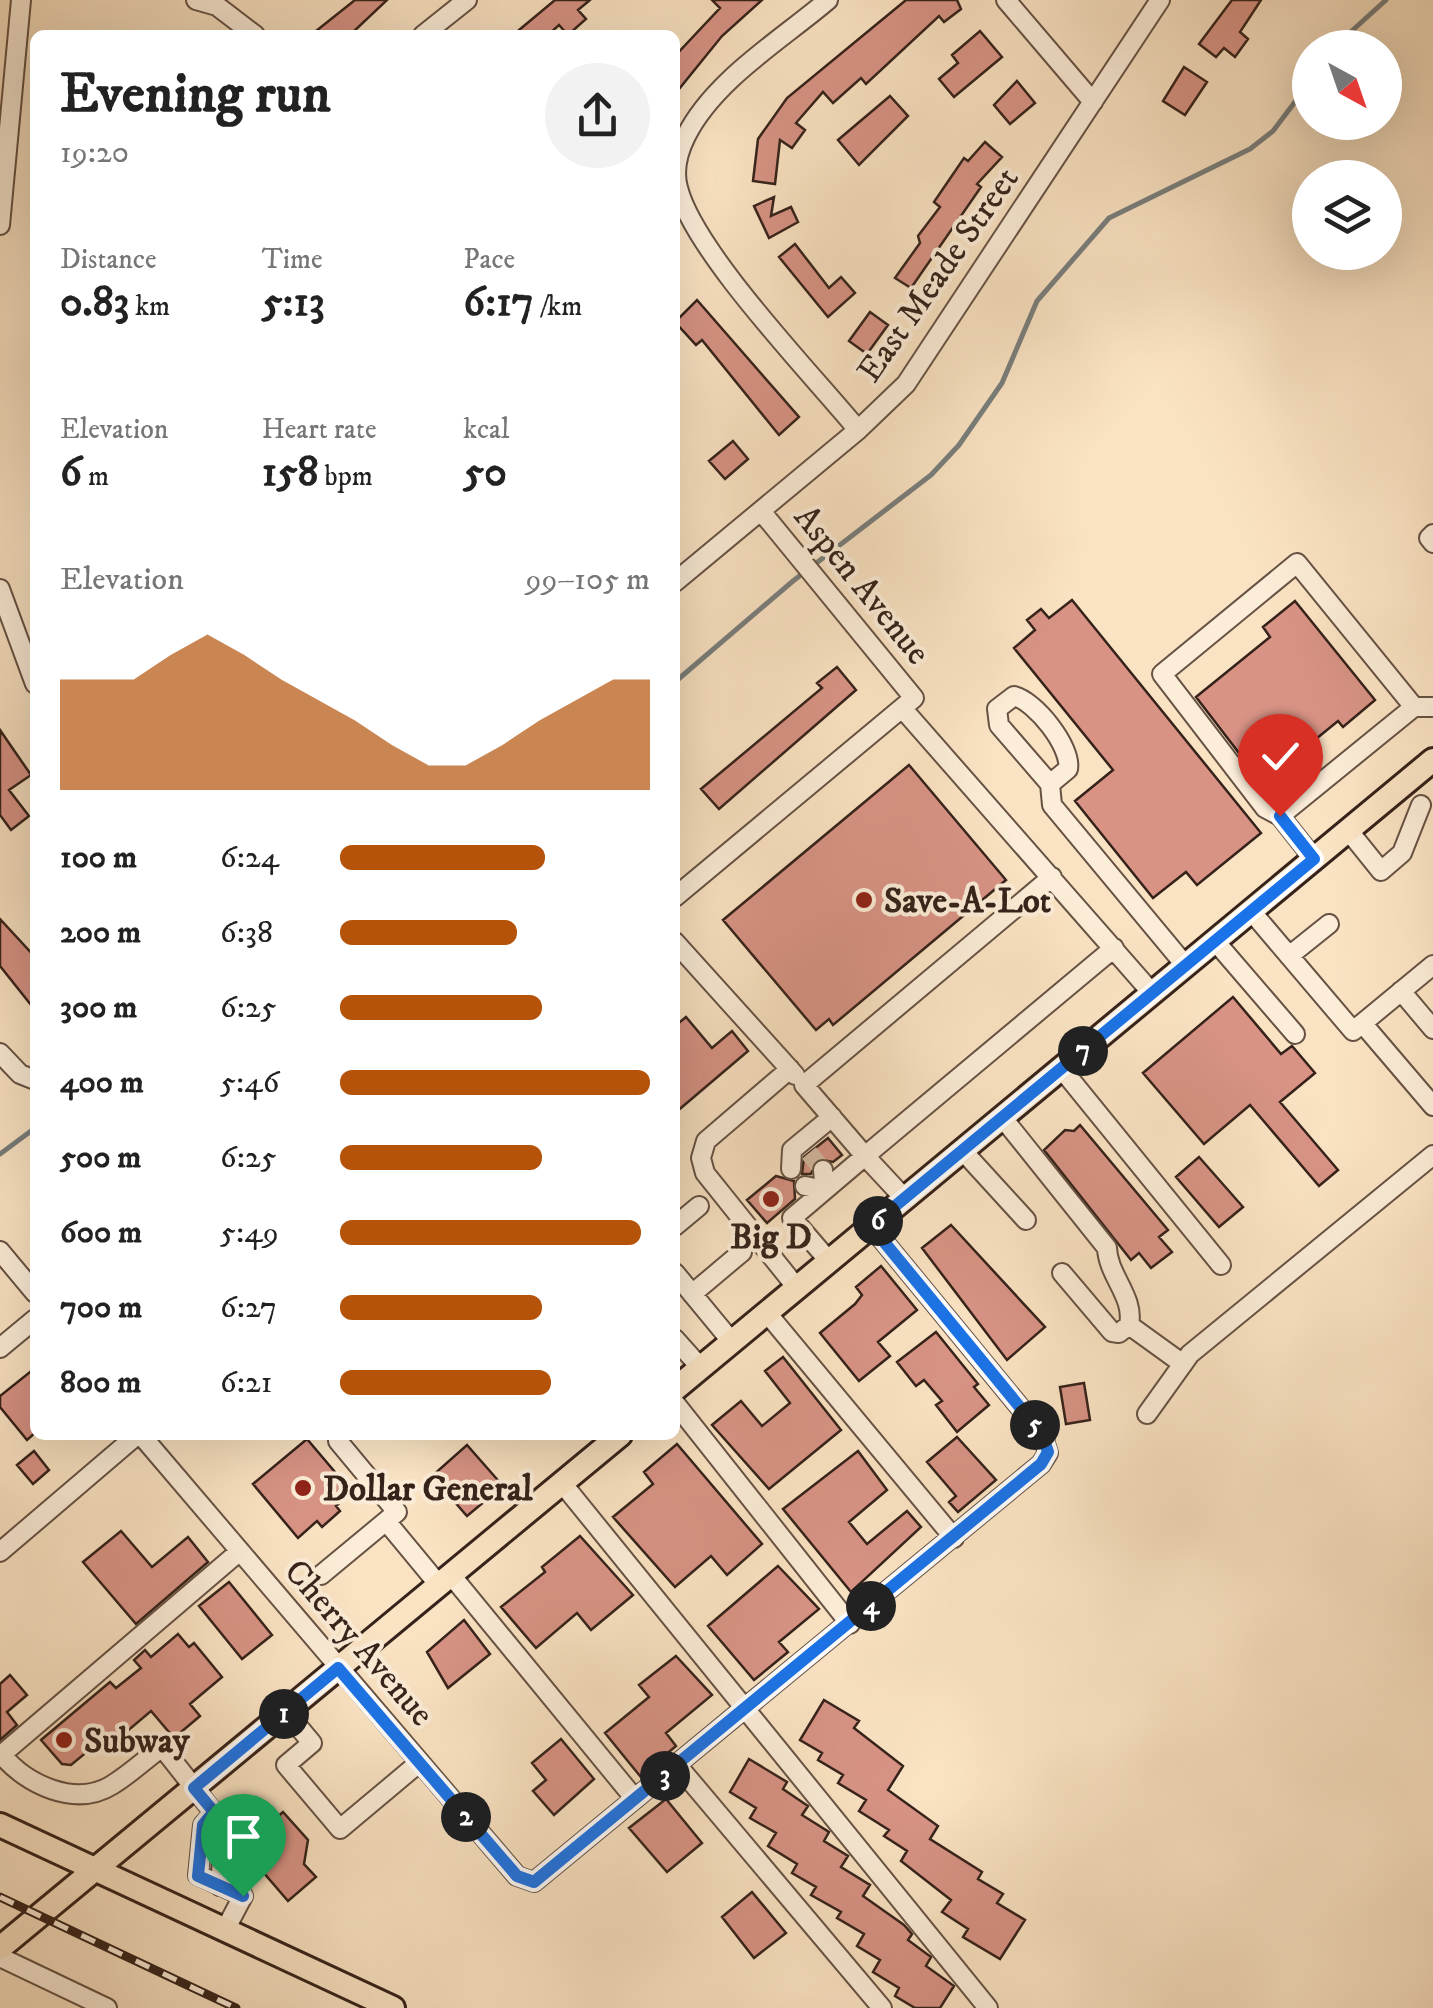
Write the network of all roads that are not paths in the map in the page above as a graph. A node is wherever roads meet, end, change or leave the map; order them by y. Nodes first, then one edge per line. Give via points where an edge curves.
1 (21, 0) edge
2 (196, 0) edge
3 (466, 0) edge
4 (828, 0) edge
5 (1006, 0) edge
6 (1160, 0) edge
7 (248, 30) edge
8 (430, 30) edge
9 (1093, 102) junction
10 (680, 155) edge
11 (680, 191) edge
12 (0, 225) edge
13 (858, 430) junction
14 (762, 512) junction
15 (1433, 534) edge
16 (1433, 543) edge
17 (680, 578) edge
18 (0, 590) edge
19 (30, 671) edge
20 (908, 703) junction
21 (1424, 707) edge
22 (1433, 760) edge
23 (1050, 784) junction
24 (1404, 784) junction
25 (1427, 812) edge
26 (1280, 816) junction
27 (1348, 830) junction
28 (1314, 859) junction
29 (1052, 877) junction
30 (680, 893) edge
31 (1250, 912) junction
32 (1329, 924) dead end
33 (1215, 941) junction
34 (680, 948) edge
35 (1114, 948) junction
36 (1289, 956) junction
37 (1433, 964) edge
38 (1186, 965) junction
39 (1401, 991) junction
40 (1152, 994) junction
41 (1362, 1024) junction
42 (1433, 1030) edge
43 (1295, 1034) dead end
44 (0, 1052) edge
45 (1062, 1068) junction
46 (790, 1069) junction
47 (30, 1078) edge
48 (804, 1086) junction
49 (1433, 1106) edge
50 (832, 1117) junction
51 (1002, 1117) junction
52 (962, 1150) junction
53 (1433, 1154) edge
54 (865, 1156) junction
55 (797, 1157) dead end
56 (824, 1170) tunnel mouth
57 (805, 1186) tunnel mouth
58 (824, 1190) junction
59 (904, 1199) junction
60 (700, 1206) dead end
61 (1026, 1220) dead end
62 (680, 1222) edge
63 (871, 1226) junction
64 (0, 1251) edge
65 (742, 1252) dead end
66 (829, 1262) junction
67 (1221, 1265) dead end
68 (1062, 1273) dead end
69 (30, 1279) edge
70 (680, 1279) edge
71 (798, 1288) junction
72 (692, 1294) junction
73 (767, 1313) junction
74 (30, 1323) edge
75 (1130, 1326) junction
76 (732, 1342) junction
77 (680, 1344) edge
78 (0, 1348) edge
79 (1184, 1364) junction
80 (700, 1368) junction
81 (680, 1385) edge
82 (680, 1408) edge
83 (1147, 1414) dead end
84 (133, 1440) edge
85 (143, 1440) edge
86 (614, 1440) edge
87 (338, 1441) dead end
88 (562, 1483) junction
89 (386, 1521) junction
90 (954, 1538) junction
91 (240, 1551) junction
92 (0, 1552) edge
93 (321, 1575) dead end
94 (445, 1580) junction
95 (850, 1624) junction
96 (338, 1668) junction
97 (746, 1710) junction
98 (286, 1712) junction
99 (1, 1755) edge
100 (420, 1762) junction
101 (678, 1766) junction
102 (194, 1788) junction
103 (635, 1799) junction
104 (0, 1824) edge
105 (230, 1861) tunnel mouth
106 (93, 1870) junction
107 (228, 1890) junction
108 (225, 1930) junction
109 (0, 1948) edge
110 (0, 1958) edge
111 (106, 2008) edge
112 (393, 2008) edge
113 (882, 2008) edge
114 (988, 2008) edge

1 - 12 street
2 - 7 street via 217,6
3 - 8 street
4 - 10 street via 711,102
5 - 9 street
6 - 9 street, East Meade Street
9 - 13 street, East Meade Street via 906,384
11 - 13 street via 705,243
13 - 14 street, East Meade Street
14 - 17 street, East Meade Street
14 - 20 street, Aspen Avenue
15 - 16 street
18 - 19 street
20 - 29 street, Aspen Avenue
20 - 30 street
21 - 26 street
21 - 26 street via 1297,563 1162,674 1265,808
22 - 24 main road
23 - 23 street via 1068,769 1068,752 1030,704 1014,696 998,709 999,725
23 - 38 street via 1052,805
24 - 25 street
24 - 27 main road
25 - 27 street via 1402,853 1381,871
26 - 28 street
27 - 28 main road
28 - 31 main road
29 - 35 street, Aspen Avenue
29 - 48 street
31 - 33 main road
31 - 36 street
32 - 36 street
33 - 38 main road
33 - 43 street
34 - 46 street
35 - 40 street, Aspen Avenue
35 - 54 street
36 - 41 street via 1353,1031
37 - 39 street
38 - 40 main road
39 - 41 street
39 - 42 street
40 - 45 main road
41 - 49 street
44 - 47 street
45 - 51 main road
45 - 67 street
46 - 48 street
46 - 71 street via 706,1142 701,1158 705,1173
48 - 50 street
50 - 54 street
50 - 55 street
51 - 52 main road
51 - 75 street via 1107,1248 1108,1265 1132,1314
52 - 59 main road
52 - 61 street
53 - 79 street
54 - 58 street
54 - 59 street
56 - 58 street
57 - 58 street
58 - 66 street via 792,1218
59 - 63 main road
60 - 62 street
63 - 66 main road
63 - 90 street via 1048,1441 1041,1464
64 - 69 street
65 - 72 street
66 - 71 main road
68 - 75 street via 1112,1332
70 - 72 street
71 - 73 main road
72 - 76 street
73 - 76 main road
73 - 90 street
74 - 78 street
75 - 79 street
76 - 80 main road
77 - 80 street
79 - 83 street
80 - 81 main road
82 - 95 street
84 - 92 street
85 - 91 street, Cherry Avenue
86 - 88 main road
87 - 89 street via 397,1512
88 - 94 main road
88 - 97 street
89 - 93 street
89 - 94 street
90 - 95 street
91 - 96 street, Cherry Avenue
91 - 99 street
94 - 96 main road
94 - 103 street
95 - 97 street
96 - 98 main road
96 - 100 street, Cherry Avenue
97 - 101 street
97 - 114 street
98 - 100 street via 312,1743 286,1764 340,1829
98 - 102 main road
99 - 102 street via 54,1792 84,1793 109,1788 162,1747
100 - 103 street, Cherry Avenue via 517,1876 534,1882
101 - 103 street
101 - 113 street
102 - 106 main road
102 - 107 street via 227,1819 203,1825 198,1876
104 - 106 main road
105 - 107 street
106 - 108 main road
106 - 109 main road
107 - 108 street via 243,1896
108 - 112 main road
110 - 111 street

